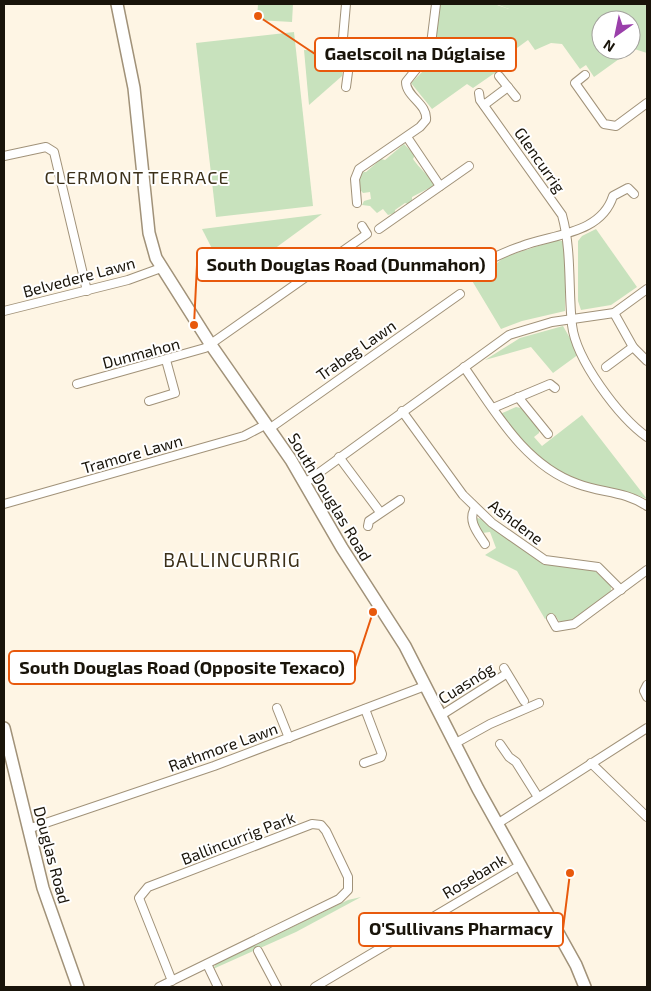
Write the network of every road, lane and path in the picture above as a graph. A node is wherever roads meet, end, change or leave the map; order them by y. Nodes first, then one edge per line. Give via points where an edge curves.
1 (117, 4) edge
2 (346, 4) edge
3 (436, 4) edge
4 (585, 75) dead end
5 (499, 76) dead end
6 (346, 87) dead end
7 (508, 87) junction
8 (479, 93) dead end
9 (516, 98) dead end
10 (647, 103) edge
11 (484, 105) junction
12 (407, 136) junction
13 (4, 156) edge
14 (469, 166) dead end
15 (440, 186) junction
16 (634, 194) dead end
17 (357, 203) dead end
18 (362, 226) dead end
19 (380, 229) dead end
20 (567, 233) junction
21 (161, 268) junction
22 (468, 271) dead end
23 (87, 291) junction
24 (645, 291) edge
25 (460, 294) dead end
26 (4, 311) edge
27 (614, 312) junction
28 (572, 319) junction
29 (211, 345) junction
30 (634, 347) junction
31 (166, 360) junction
32 (647, 360) edge
33 (464, 367) junction
34 (606, 367) dead end
35 (102, 378) junction
36 (77, 384) dead end
37 (105, 387) dead end
38 (555, 388) dead end
39 (518, 397) junction
40 (149, 401) dead end
41 (493, 408) junction
42 (402, 411) junction
43 (267, 427) junction
44 (548, 434) dead end
45 (647, 437) edge
46 (339, 457) junction
47 (305, 483) junction
48 (400, 500) dead end
49 (4, 504) edge
50 (647, 506) edge
51 (475, 508) junction
52 (380, 512) junction
53 (368, 526) dead end
54 (484, 544) dead end
55 (647, 570) edge
56 (621, 590) junction
57 (551, 618) dead end
58 (647, 685) edge
59 (425, 686) junction
60 (647, 697) edge
61 (524, 701) dead end
62 (539, 703) dead end
63 (277, 708) dead end
64 (365, 709) junction
65 (440, 716) junction
66 (4, 728) edge
67 (647, 728) edge
68 (289, 738) junction
69 (454, 744) junction
70 (500, 744) dead end
71 (364, 763) dead end
72 (591, 763) junction
73 (538, 797) junction
74 (647, 817) edge
75 (497, 824) junction
76 (28, 829) junction
77 (519, 866) junction
78 (258, 952) dead end
79 (207, 964) junction
80 (172, 981) junction
81 (582, 986) edge
82 (78, 987) edge
83 (160, 987) edge
84 (218, 987) edge
85 (277, 987) edge
86 (315, 987) edge

1 - 21 main road, South Douglas Road via 134,88 150,238
2 - 6 street via 342,49 347,69
3 - 12 street via 430,52 408,78 407,89 426,115 423,124
4 - 10 street via 575,84 604,124 616,126
5 - 7 street
7 - 9 street
7 - 11 street
8 - 11 street, Glencurrig
11 - 20 street, Glencurrig via 562,215
12 - 15 street
12 - 17 street via 359,169 355,179
13 - 23 street via 46,147 54,152
14 - 15 street
15 - 19 street
16 - 20 street via 628,188 613,196 609,209 591,225
18 - 29 street, Dunmahon via 367,234
20 - 22 street via 523,245
20 - 28 street, Glencurrig
21 - 23 street, Belvedere Lawn
21 - 29 main road, South Douglas Road
23 - 26 street, Belvedere Lawn
24 - 27 street
25 - 43 street, Trabeg Lawn
27 - 28 street
27 - 30 street
28 - 33 street via 517,331
28 - 45 street, Glencurrig via 574,333 594,378 627,419
29 - 31 street, Dunmahon
29 - 43 main road, South Douglas Road
30 - 32 street
30 - 34 street
31 - 35 street, Dunmahon
31 - 40 street via 176,394
33 - 41 street
33 - 42 street
35 - 36 street, Dunmahon
35 - 37 street
38 - 39 street via 550,384
39 - 41 street
39 - 44 street
41 - 50 street via 513,437 548,467 578,484 626,495
42 - 46 street
42 - 51 street, Ashdene
43 - 47 main road, South Douglas Road
43 - 49 street, Tramore Lawn
46 - 47 street
46 - 52 street
47 - 59 main road, South Douglas Road via 402,642
48 - 52 street
51 - 54 street, Ashdene via 472,521
51 - 56 street, Ashdene via 536,556 598,567
52 - 53 street via 368,521
55 - 56 street
56 - 57 street via 569,626 556,627
58 - 60 street via 644,691
59 - 64 street, Rathmore Lawn
59 - 65 main road, South Douglas Road
61 - 65 street, Cuasnóg via 505,671
62 - 69 street
63 - 68 street
64 - 68 street, Rathmore Lawn
64 - 71 street via 382,754
65 - 69 main road, South Douglas Road
66 - 76 main road, Douglas Road
67 - 72 street
68 - 76 street, Rathmore Lawn
69 - 75 main road, South Douglas Road
70 - 73 street via 516,762
72 - 73 street
72 - 74 street
73 - 75 street
75 - 77 main road, South Douglas Road
76 - 82 main road, Douglas Road via 48,904
77 - 81 main road, South Douglas Road via 576,965
77 - 86 street, Rosebank
78 - 85 street
79 - 80 street, Ballincurrig Park
79 - 80 street, Ballincurrig Park via 347,893 348,877 321,825 312,824 143,891 139,898
79 - 84 street
80 - 83 street, Ballincurrig Park

